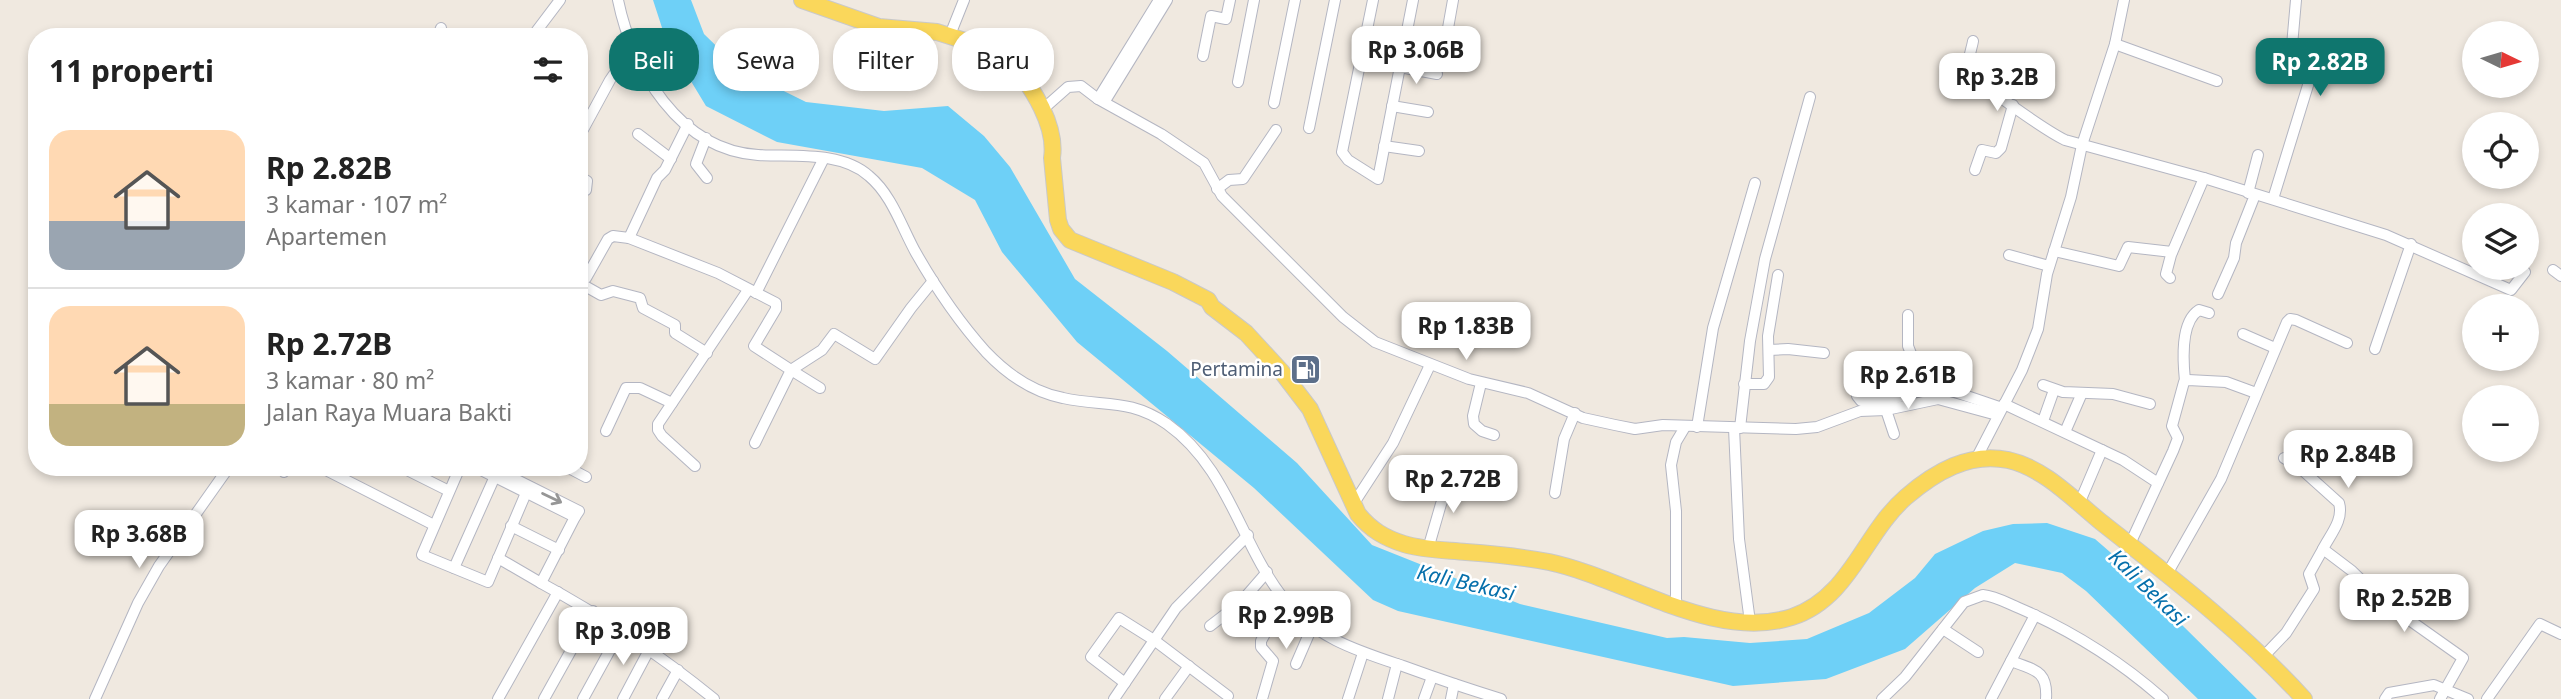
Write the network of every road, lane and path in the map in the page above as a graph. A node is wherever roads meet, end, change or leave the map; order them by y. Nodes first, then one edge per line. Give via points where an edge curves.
1 (560, 0) edge
2 (618, 0) edge
3 (802, 0) edge
4 (964, 0) edge
5 (1159, 0) edge
6 (1167, 0) edge
7 (1230, 0) edge
8 (1254, 0) edge
9 (1295, 0) edge
10 (1335, 0) edge
11 (1373, 0) edge
12 (1413, 0) edge
13 (1453, 0) edge
14 (2124, 0) edge
15 (2296, 0) edge
16 (539, 28) edge
17 (625, 28) edge
18 (950, 35) junction
19 (1973, 41) dead end
20 (2115, 44) junction
21 (1444, 45) dead end
22 (1133, 50) junction
23 (1203, 56) dead end
24 (1400, 67) junction
25 (1437, 74) dead end
26 (2217, 81) dead end
27 (609, 82) edge
28 (1238, 82) dead end
29 (656, 91) edge
30 (1810, 97) dead end
31 (1101, 100) junction
32 (1274, 103) dead end
33 (2013, 105) junction
34 (1392, 106) junction
35 (1042, 110) junction
36 (1428, 112) dead end
37 (588, 120) edge
38 (688, 124) junction
39 (1309, 128) dead end
40 (1276, 130) dead end
41 (638, 134) dead end
42 (706, 138) junction
43 (2082, 145) junction
44 (1384, 146) junction
45 (1419, 151) dead end
46 (2258, 155) dead end
47 (824, 158) junction
48 (671, 159) junction
49 (1975, 170) dead end
50 (707, 178) dead end
51 (2204, 178) junction
52 (1755, 183) dead end
53 (1217, 189) junction
54 (2252, 194) junction
55 (2273, 199) junction
56 (629, 238) junction
57 (2411, 244) junction
58 (2054, 251) junction
59 (2172, 252) junction
60 (2009, 255) dead end
61 (2049, 266) junction
62 (2462, 267) edge
63 (588, 274) edge
64 (1778, 275) dead end
65 (2170, 278) dead end
66 (2489, 280) edge
67 (2519, 280) edge
68 (933, 281) junction
69 (588, 288) edge
70 (752, 291) junction
71 (2218, 294) dead end
72 (2208, 313) dead end
73 (1908, 315) dead end
74 (2243, 334) dead end
75 (2347, 343) dead end
76 (2275, 348) junction
77 (2375, 349) dead end
78 (1769, 350) junction
79 (707, 353) junction
80 (1825, 353) dead end
81 (1430, 365) junction
82 (791, 370) junction
83 (1856, 379) dead end
84 (2185, 381) junction
85 (1481, 383) junction
86 (1744, 384) junction
87 (2043, 385) dead end
88 (820, 388) dead end
89 (2054, 390) junction
90 (1918, 391) junction
91 (2082, 393) junction
92 (2256, 393) junction
93 (671, 403) junction
94 (2150, 404) dead end
95 (1860, 406) junction
96 (2001, 409) junction
97 (1886, 410) junction
98 (1575, 413) junction
99 (2043, 421) junction
100 (1685, 427) junction
101 (1697, 427) junction
102 (1737, 428) junction
103 (606, 431) dead end
104 (2066, 432) junction
105 (1894, 434) dead end
106 (1494, 435) dead end
107 (755, 443) dead end
108 (2102, 450) junction
109 (2284, 458) dead end
110 (1976, 459) junction
111 (1471, 464) dead end
112 (695, 466) dead end
113 (223, 476) edge
114 (338, 476) edge
115 (419, 476) edge
116 (456, 476) edge
117 (494, 476) edge
118 (503, 476) edge
119 (506, 476) edge
120 (2158, 483) junction
121 (449, 491) junction
122 (526, 493) junction
123 (1555, 493) dead end
124 (1354, 503) junction
125 (2079, 504) junction
126 (575, 517) junction
127 (434, 525) junction
128 (511, 526) junction
129 (1248, 535) junction
130 (2130, 544) junction
131 (1428, 549) junction
132 (2323, 549) junction
133 (559, 550) junction
134 (498, 558) junction
135 (454, 568) junction
136 (1267, 572) junction
137 (2166, 574) junction
138 (541, 583) junction
139 (558, 592) junction
140 (1284, 599) junction
141 (1676, 607) junction
142 (593, 611) junction
143 (2035, 615) junction
144 (1750, 622) junction
145 (1210, 626) dead end
146 (1312, 627) junction
147 (1944, 629) junction
148 (621, 630) junction
149 (2561, 635) edge
150 (1154, 640) junction
151 (649, 650) junction
152 (1979, 652) dead end
153 (1363, 653) junction
154 (2263, 657) junction
155 (2011, 661) junction
156 (1296, 664) dead end
157 (1397, 664) junction
158 (1189, 666) junction
159 (678, 670) junction
160 (1432, 677) junction
161 (1125, 683) junction
162 (1454, 684) junction
163 (2443, 694) edge
164 (1228, 696) dead end
165 (707, 697) edge
166 (1168, 698) edge
167 (95, 699) edge
168 (498, 699) edge
169 (544, 699) edge
170 (583, 699) edge
171 (623, 699) edge
172 (662, 699) edge
173 (1114, 699) edge
174 (1262, 699) edge
175 (1348, 699) edge
176 (1388, 699) edge
177 (1424, 699) edge
178 (1451, 699) edge
179 (1501, 699) edge
180 (1882, 699) edge
181 (1991, 699) edge
182 (2046, 699) edge
183 (2163, 699) edge
184 (2304, 699) edge
185 (2385, 699) edge
186 (2468, 699) edge
187 (2487, 699) edge

1 - 16 street
2 - 17 street
3 - 18 main road via 879,27
4 - 18 street
5 - 22 street
6 - 22 street
7 - 23 street via 1226,19 1211,16
8 - 28 street
9 - 32 street
10 - 39 street
11 - 44 street via 1342,152 1378,179
12 - 24 street
13 - 21 street
14 - 20 street
15 - 55 street via 2291,57 2309,61 2313,69
18 - 35 main road via 991,46 1013,62
19 - 33 street via 1971,72
20 - 26 street
20 - 43 street
22 - 31 street
24 - 25 street
24 - 34 street
27 - 37 street
29 - 38 street
30 - 86 street via 1765,259
31 - 35 street via 1073,85
31 - 53 street via 1204,163
33 - 43 street via 2050,132
33 - 49 street via 2001,148 1996,153 1982,150
34 - 36 street
34 - 44 street
35 - 124 main road via 1054,146 1061,229 1070,240 1208,300 1246,332 1310,409
38 - 42 street
38 - 48 street
40 - 53 street via 1243,179 1229,180
41 - 48 street
42 - 47 street via 743,153
42 - 50 street via 696,164
43 - 51 street
43 - 58 street
44 - 45 street
46 - 54 street
47 - 68 street via 856,167 880,186
47 - 70 street
48 - 56 street
51 - 54 street
51 - 59 street
52 - 101 street via 1713,328
53 - 81 street via 1343,317 1375,342
54 - 55 street
54 - 71 street via 2234,258
55 - 57 street
56 - 63 street via 608,239
56 - 70 street
57 - 62 street
57 - 77 street
58 - 59 street via 2119,265 2128,247
58 - 61 street
59 - 65 street via 2166,274
60 - 61 street
61 - 96 street via 2038,329
64 - 78 street
66 - 67 street via 2511,290
68 - 82 street via 875,359 834,334 822,350
68 - 129 street via 971,334 1017,380 1064,398 1132,406 1183,437 1217,480
69 - 79 street via 601,295 612,290 640,298 643,308 675,325 676,333
70 - 79 street
70 - 82 street via 777,306 755,348
72 - 84 street via 2199,310 2189,321
73 - 90 street via 1908,346
74 - 76 street
75 - 76 street via 2290,319
76 - 92 street
78 - 80 street
78 - 86 street via 1766,381
79 - 93 street
81 - 85 street
81 - 124 street via 1393,443
82 - 88 street
82 - 107 street
83 - 95 street
84 - 92 street via 2226,382
84 - 120 street via 2172,426 2178,438
85 - 98 street via 1528,393
85 - 106 street via 1474,424
86 - 102 street
87 - 89 street
89 - 91 street
89 - 99 street
90 - 95 street
90 - 96 street via 1945,389
91 - 94 street via 2113,394
91 - 104 street
92 - 137 street via 2221,480
93 - 103 street via 640,388 626,388
93 - 112 street via 658,430
95 - 97 street
95 - 102 street via 1817,427
96 - 97 street via 1938,399
96 - 99 street
96 - 110 street
97 - 105 street
98 - 100 street via 1635,429
98 - 123 street via 1564,439
99 - 104 street
100 - 101 street
100 - 141 street via 1671,464
101 - 102 street
102 - 144 street via 1739,539
104 - 108 street
108 - 120 street
108 - 125 street
109 - 132 street via 2339,503 2340,519
110 - 125 main road via 2026,466
110 - 144 main road via 1950,466 1899,503 1824,600 1792,617
111 - 131 street via 1457,467
113 - 167 street via 159,566
114 - 127 street
115 - 121 street
116 - 121 street
117 - 135 street
118 - 122 street
119 -> 126 street via 579,511
120 - 130 street
121 - 127 street
122 - 126 street
122 - 128 street
124 - 131 main road via 1374,530
125 - 130 main road
126 - 133 street
127 - 135 street via 422,555
128 - 133 street
128 - 134 street
129 - 136 street
129 - 150 street via 1176,608
130 - 137 main road
131 - 141 main road via 1547,562
132 - 154 street via 2309,576 2314,589 2286,633
132 - 163 street via 2384,602 2463,658
133 - 138 street
134 - 135 street via 488,582
134 - 138 street
136 - 140 street
136 - 145 street via 1240,603
137 - 154 main road
138 - 139 street
139 - 142 street
139 - 168 street
140 - 146 street
140 - 174 street via 1261,641 1273,661
141 - 144 main road
142 - 148 street
142 - 169 street
143 - 147 street via 1983,595 1964,603
143 - 155 street
143 - 183 street via 2102,654
146 - 153 street
146 - 156 street
147 - 152 street
147 - 180 street
148 - 151 street
148 - 170 street
149 - 187 street via 2540,624
150 - 158 street
150 - 161 street
150 - 161 street via 1119,618 1091,657
151 - 159 street
151 - 171 street
153 - 157 street
153 - 175 street
154 - 184 main road
155 - 181 street
155 - 182 street via 2043,675
157 - 160 street
157 - 176 street
158 - 164 street
158 - 166 street
159 - 165 street
159 - 172 street
160 - 162 street
160 - 177 street
161 - 173 street
162 - 178 street
162 - 179 street
163 - 185 street via 2434,685 2389,693
163 - 186 street

